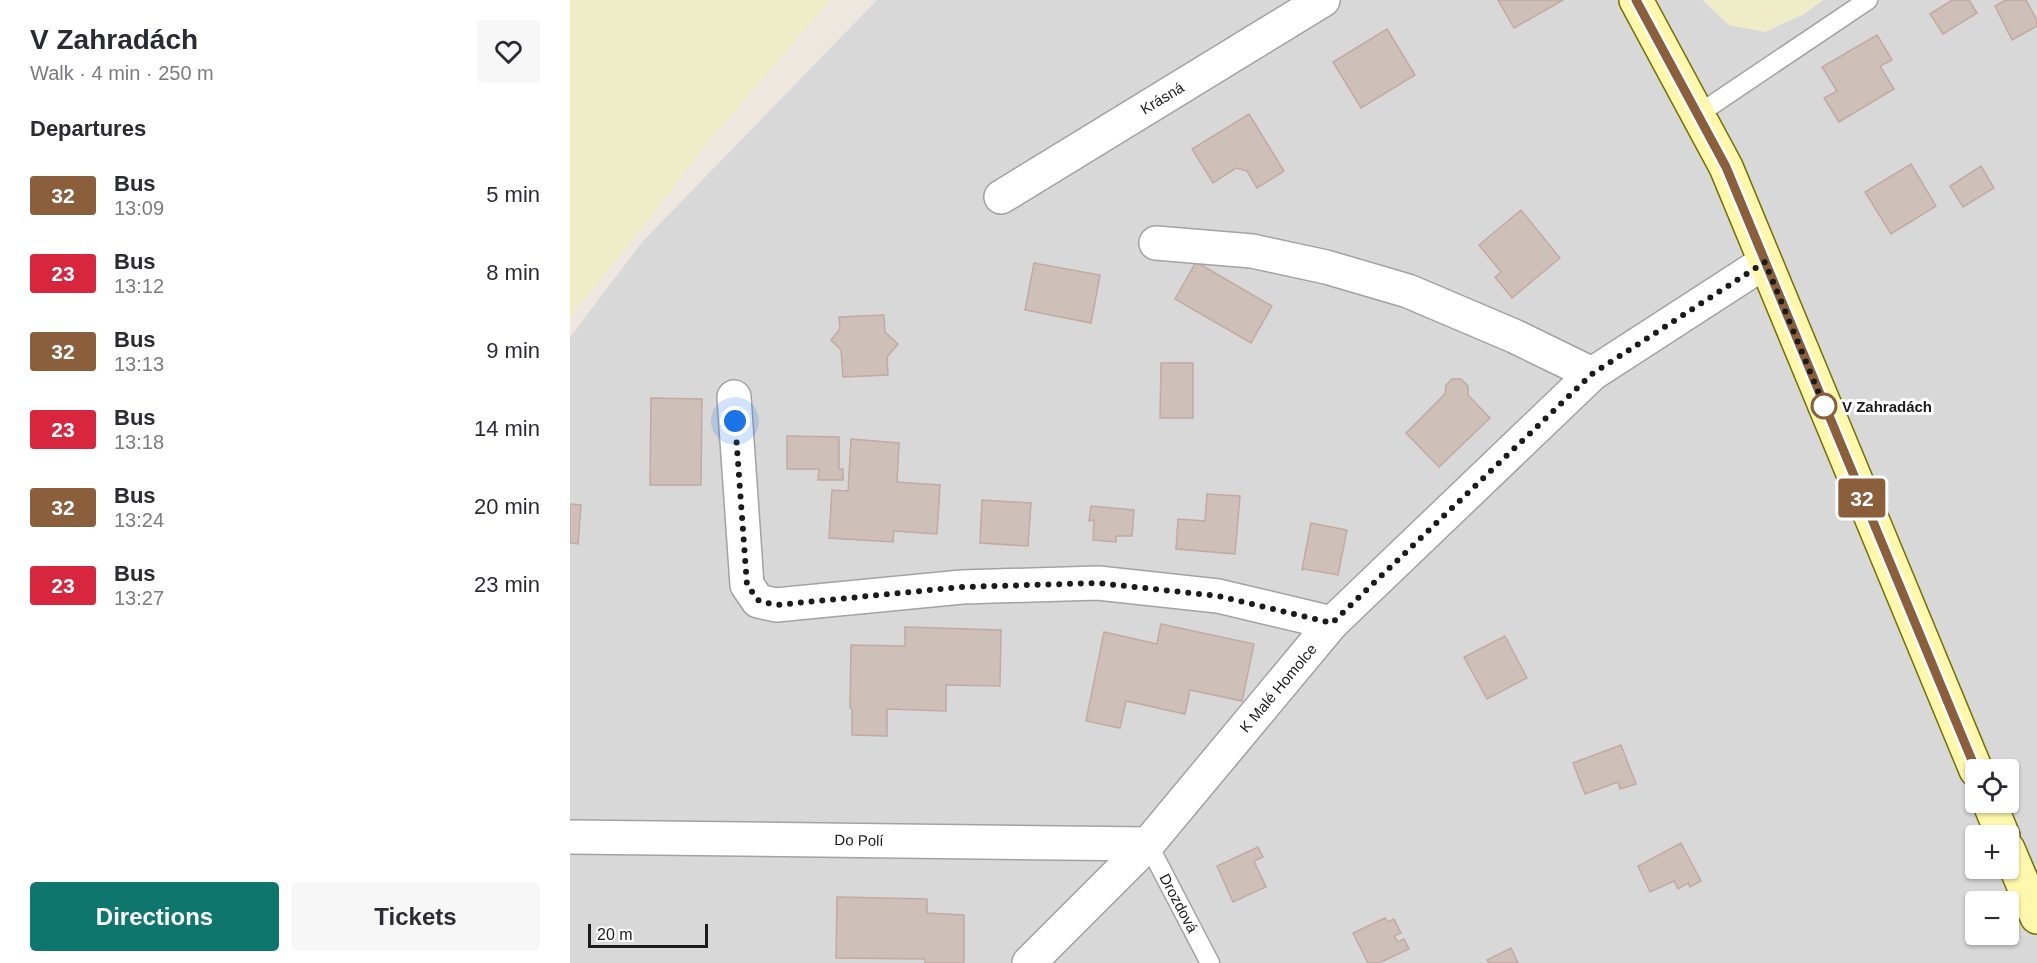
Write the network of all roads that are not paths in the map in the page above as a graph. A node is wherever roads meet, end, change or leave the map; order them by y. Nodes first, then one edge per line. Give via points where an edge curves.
1 (1323, 0) edge
2 (1636, 0) edge
3 (1868, 0) edge
4 (1697, 115) junction
5 (1000, 197) dead end
6 (1156, 243) dead end
7 (1765, 262) junction
8 (1592, 374) junction
9 (734, 397) dead end
10 (1332, 623) junction
11 (1971, 759) edge
12 (570, 837) edge
13 (1148, 844) junction
14 (2019, 875) edge
15 (2037, 917) edge
16 (1029, 963) edge
17 (1210, 963) edge

1 - 5 street, Krásná
2 - 4 street
3 - 4 lane
4 - 7 street via 1726,167
6 - 8 street via 1252,251 1408,291
7 - 8 street, K Malé Homolce
7 - 11 street
8 - 10 street, K Malé Homolce
9 - 10 street via 747,585 759,601 776,605 962,587 1098,583 1218,596
10 - 13 street, K Malé Homolce
12 - 13 street, Do Polí
13 - 16 street, K Malé Homolce
13 - 17 lane, Drozdová
14 - 15 street

